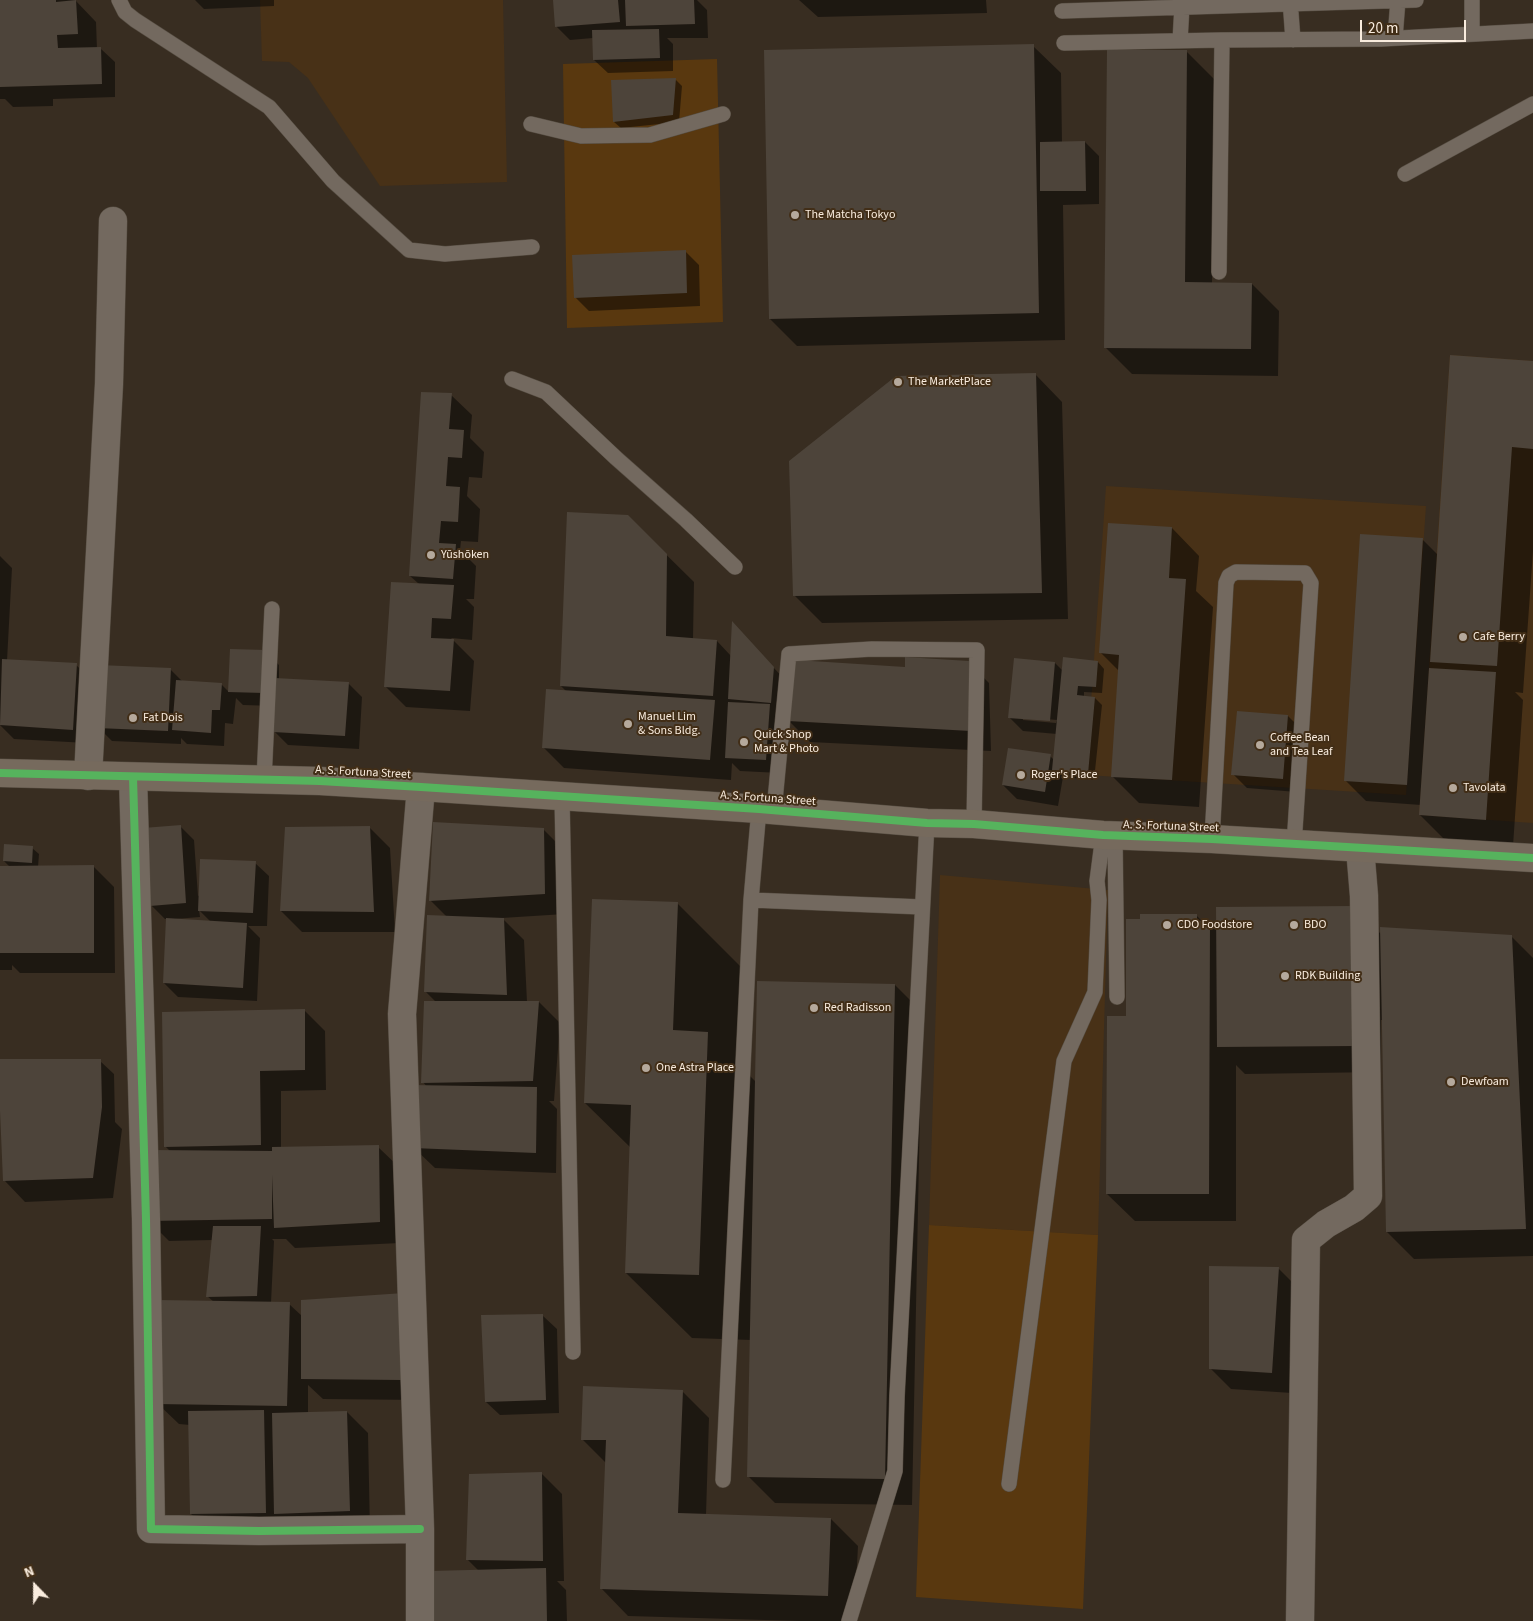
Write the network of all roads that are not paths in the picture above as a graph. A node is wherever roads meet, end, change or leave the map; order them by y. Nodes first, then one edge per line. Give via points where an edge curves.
1 (119, 0) edge
2 (1398, 0) edge
3 (1416, 0) edge
4 (1472, 0) edge
5 (1290, 2) edge
6 (1183, 3) edge
7 (1062, 11) dead end
8 (1533, 31) edge
9 (1472, 34) junction
10 (1395, 38) junction
11 (1222, 40) junction
12 (1293, 40) junction
13 (1180, 41) junction
14 (1064, 43) dead end
15 (1533, 104) edge
16 (722, 114) dead end
17 (532, 124) dead end
18 (1405, 174) dead end
19 (113, 220) dead end
20 (532, 247) dead end
21 (1219, 272) dead end
22 (512, 379) dead end
23 (735, 567) dead end
24 (272, 609) dead end
25 (0, 774) edge
26 (88, 776) junction
27 (133, 777) junction
28 (264, 780) junction
29 (421, 787) junction
30 (562, 797) junction
31 (766, 810) junction
32 (927, 823) junction
33 (974, 824) junction
34 (1109, 835) junction
35 (1212, 839) junction
36 (1294, 844) junction
37 (1360, 848) junction
38 (1533, 858) edge
39 (751, 900) junction
40 (922, 907) junction
41 (1117, 997) dead end
42 (573, 1352) dead end
43 (723, 1480) dead end
44 (1009, 1484) dead end
45 (420, 1529) junction
46 (420, 1621) edge
47 (849, 1621) edge
48 (1300, 1621) edge

1 - 20 lane via 125,12 135,20 269,107 333,181 409,250 445,254
2 - 3 lane
2 - 5 lane
2 - 10 lane
4 - 9 lane
5 - 6 lane
5 - 12 lane
6 - 7 lane
6 - 13 lane
8 - 9 lane
9 - 10 lane
10 - 12 lane
11 - 12 lane
11 - 13 lane
11 - 21 lane
13 - 14 lane
15 - 18 lane
16 - 17 lane via 650,135 581,136
19 - 26 street via 109,384
22 - 23 lane via 546,392
24 - 28 lane
25 - 26 main road, A. S. Fortuna Street
26 - 27 main road, A. S. Fortuna Street
27 - 28 main road, A. S. Fortuna Street
27 - 45 street via 151,1529
28 - 29 main road, A. S. Fortuna Street
29 - 30 main road, A. S. Fortuna Street
29 - 45 street via 402,1014
30 - 31 main road, A. S. Fortuna Street
30 - 42 lane
31 - 32 main road, A. S. Fortuna Street
31 - 33 lane via 789,654 872,649 977,650
31 - 39 lane
32 - 33 main road, A. S. Fortuna Street
32 - 40 lane
33 - 34 main road, A. S. Fortuna Street
34 - 35 main road, A. S. Fortuna Street
34 - 41 lane
34 - 44 lane via 1097,881 1099,900 1094,992 1064,1061
35 - 36 main road, A. S. Fortuna Street
35 - 36 lane via 1226,583 1236,572 1305,573 1311,583
36 - 37 main road, A. S. Fortuna Street
37 - 38 main road, A. S. Fortuna Street
37 - 48 street via 1364,896 1368,1196 1306,1240
39 - 40 lane
39 - 43 lane
40 - 47 lane via 895,1470
45 - 46 street

